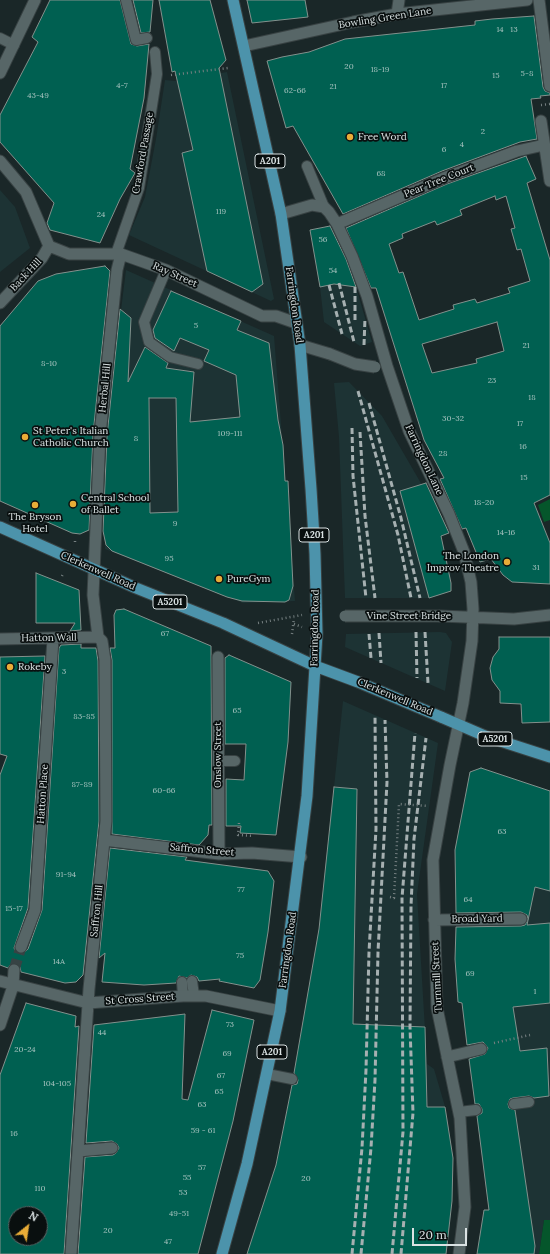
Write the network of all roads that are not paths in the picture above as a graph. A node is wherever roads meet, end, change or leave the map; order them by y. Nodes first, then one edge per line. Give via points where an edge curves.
1 (35, 0) edge
2 (126, 0) edge
3 (233, 0) edge
4 (399, 0) edge
5 (527, 0) edge
6 (539, 0) edge
7 (398, 14) junction
8 (0, 38) edge
9 (147, 38) dead end
10 (14, 45) junction
11 (244, 46) junction
12 (155, 52) dead end
13 (0, 73) edge
14 (550, 86) edge
15 (540, 121) dead end
16 (544, 145) junction
17 (0, 161) edge
18 (307, 166) dead end
19 (550, 181) edge
20 (324, 207) junction
21 (281, 214) junction
22 (337, 224) junction
23 (49, 246) junction
24 (119, 254) junction
25 (166, 270) junction
26 (0, 303) edge
27 (296, 323) junction
28 (300, 346) junction
29 (198, 364) dead end
30 (381, 366) junction
31 (0, 527) edge
32 (94, 570) junction
33 (550, 615) edge
34 (345, 616) dead end
35 (473, 616) junction
36 (98, 637) junction
37 (53, 639) junction
38 (0, 640) edge
39 (218, 657) dead end
40 (315, 666) junction
41 (458, 724) junction
42 (550, 757) edge
43 (218, 761) junction
44 (235, 761) dead end
45 (104, 840) junction
46 (219, 854) junction
47 (301, 857) junction
48 (521, 919) dead end
49 (434, 920) junction
50 (21, 947) tunnel mouth
51 (14, 970) tunnel mouth
52 (192, 981) dead end
53 (0, 982) edge
54 (182, 982) dead end
55 (14, 986) junction
56 (194, 995) junction
57 (183, 996) junction
58 (88, 1003) junction
59 (280, 1011) junction
60 (0, 1025) edge
61 (481, 1050) dead end
62 (447, 1057) junction
63 (267, 1074) junction
64 (292, 1079) dead end
65 (529, 1102) dead end
66 (514, 1104) dead end
67 (476, 1110) dead end
68 (459, 1112) junction
69 (112, 1148) dead end
70 (78, 1151) junction
71 (71, 1254) edge
72 (222, 1254) edge
73 (459, 1254) edge

1 - 10 street
2 - 9 lane via 136,40
3 - 11 main road, Farringdon Road / A201
4 - 7 street
5 - 7 street, Bowling Green Lane
6 - 14 street
7 - 11 street, Bowling Green Lane
8 - 10 lane
10 - 13 street
11 - 21 main road, Farringdon Road / A201
12 - 24 lane, Crawford Passage via 156,74 139,188
15 - 16 street
16 - 19 street
16 - 22 street, Pear Tree Court via 517,151 444,178
17 - 23 street via 26,192
18 - 20 lane, Farringdon Lane
20 - 21 street via 312,205
20 - 22 street, Farringdon Lane
21 - 27 main road, Farringdon Road / A201
22 - 30 street, Farringdon Lane via 367,296
23 - 24 street, Ray Street via 69,254
23 - 26 street, Back Hill via 42,258
24 - 25 street, Ray Street
24 - 32 street, Herbal Hill via 100,435
25 - 27 street, Ray Street via 262,316 276,316
25 - 29 lane via 144,322 149,342 170,357
27 - 28 main road, Farringdon Road / A201
28 - 30 street, bridge via 355,364
28 - 40 main road, Farringdon Road / A201 via 311,489 316,613
30 - 35 street, Farringdon Lane via 464,552 471,582
31 - 32 main road, Clerkenwell Road / A5201
32 - 36 street, Saffron Hill via 93,595
32 - 40 main road, Clerkenwell Road / A5201 via 242,632
33 - 35 street, Vine Street Bridge via 514,619
34 - 35 street, Vine Street Bridge, bridge
35 - 41 street, Farringdon Lane via 472,641
36 - 37 street, Hatton Wall
36 - 45 street, Saffron Hill via 102,641 105,660
37 - 38 street, Hatton Wall
37 - 50 street, Hatton Place via 34,910
39 - 43 street, Onslow Street
40 - 41 main road, Clerkenwell Road / A5201, bridge
40 - 47 main road, Farringdon Road / A201
41 - 42 main road, Clerkenwell Road / A5201
41 - 49 street, Turnmill Street via 433,860
43 - 44 lane
43 - 46 street, Onslow Street
45 - 46 street, Saffron Street
45 - 58 street, Saffron Hill
46 - 47 street, Saffron Street via 252,853
47 - 59 main road, Farringdon Road / A201
48 - 49 street, Broad Yard
49 - 62 street, Turnmill Street via 437,1008
51 - 55 street
52 - 56 lane
53 - 55 street, St Cross Street
54 - 57 lane
55 - 58 street, St Cross Street
55 - 60 street
56 - 57 street, St Cross Street
56 - 59 street, St Cross Street via 212,996
57 - 58 street, St Cross Street
58 - 70 street, Saffron Hill
59 - 63 main road, Farringdon Road / A201
61 - 62 street
62 - 68 street, Turnmill Street
63 - 64 lane
63 - 72 main road, Farringdon Road / A201 via 247,1164
65 - 66 lane
67 - 68 lane
68 - 73 street, Turnmill Street via 465,1207
69 - 70 street
70 - 71 street, Saffron Hill

